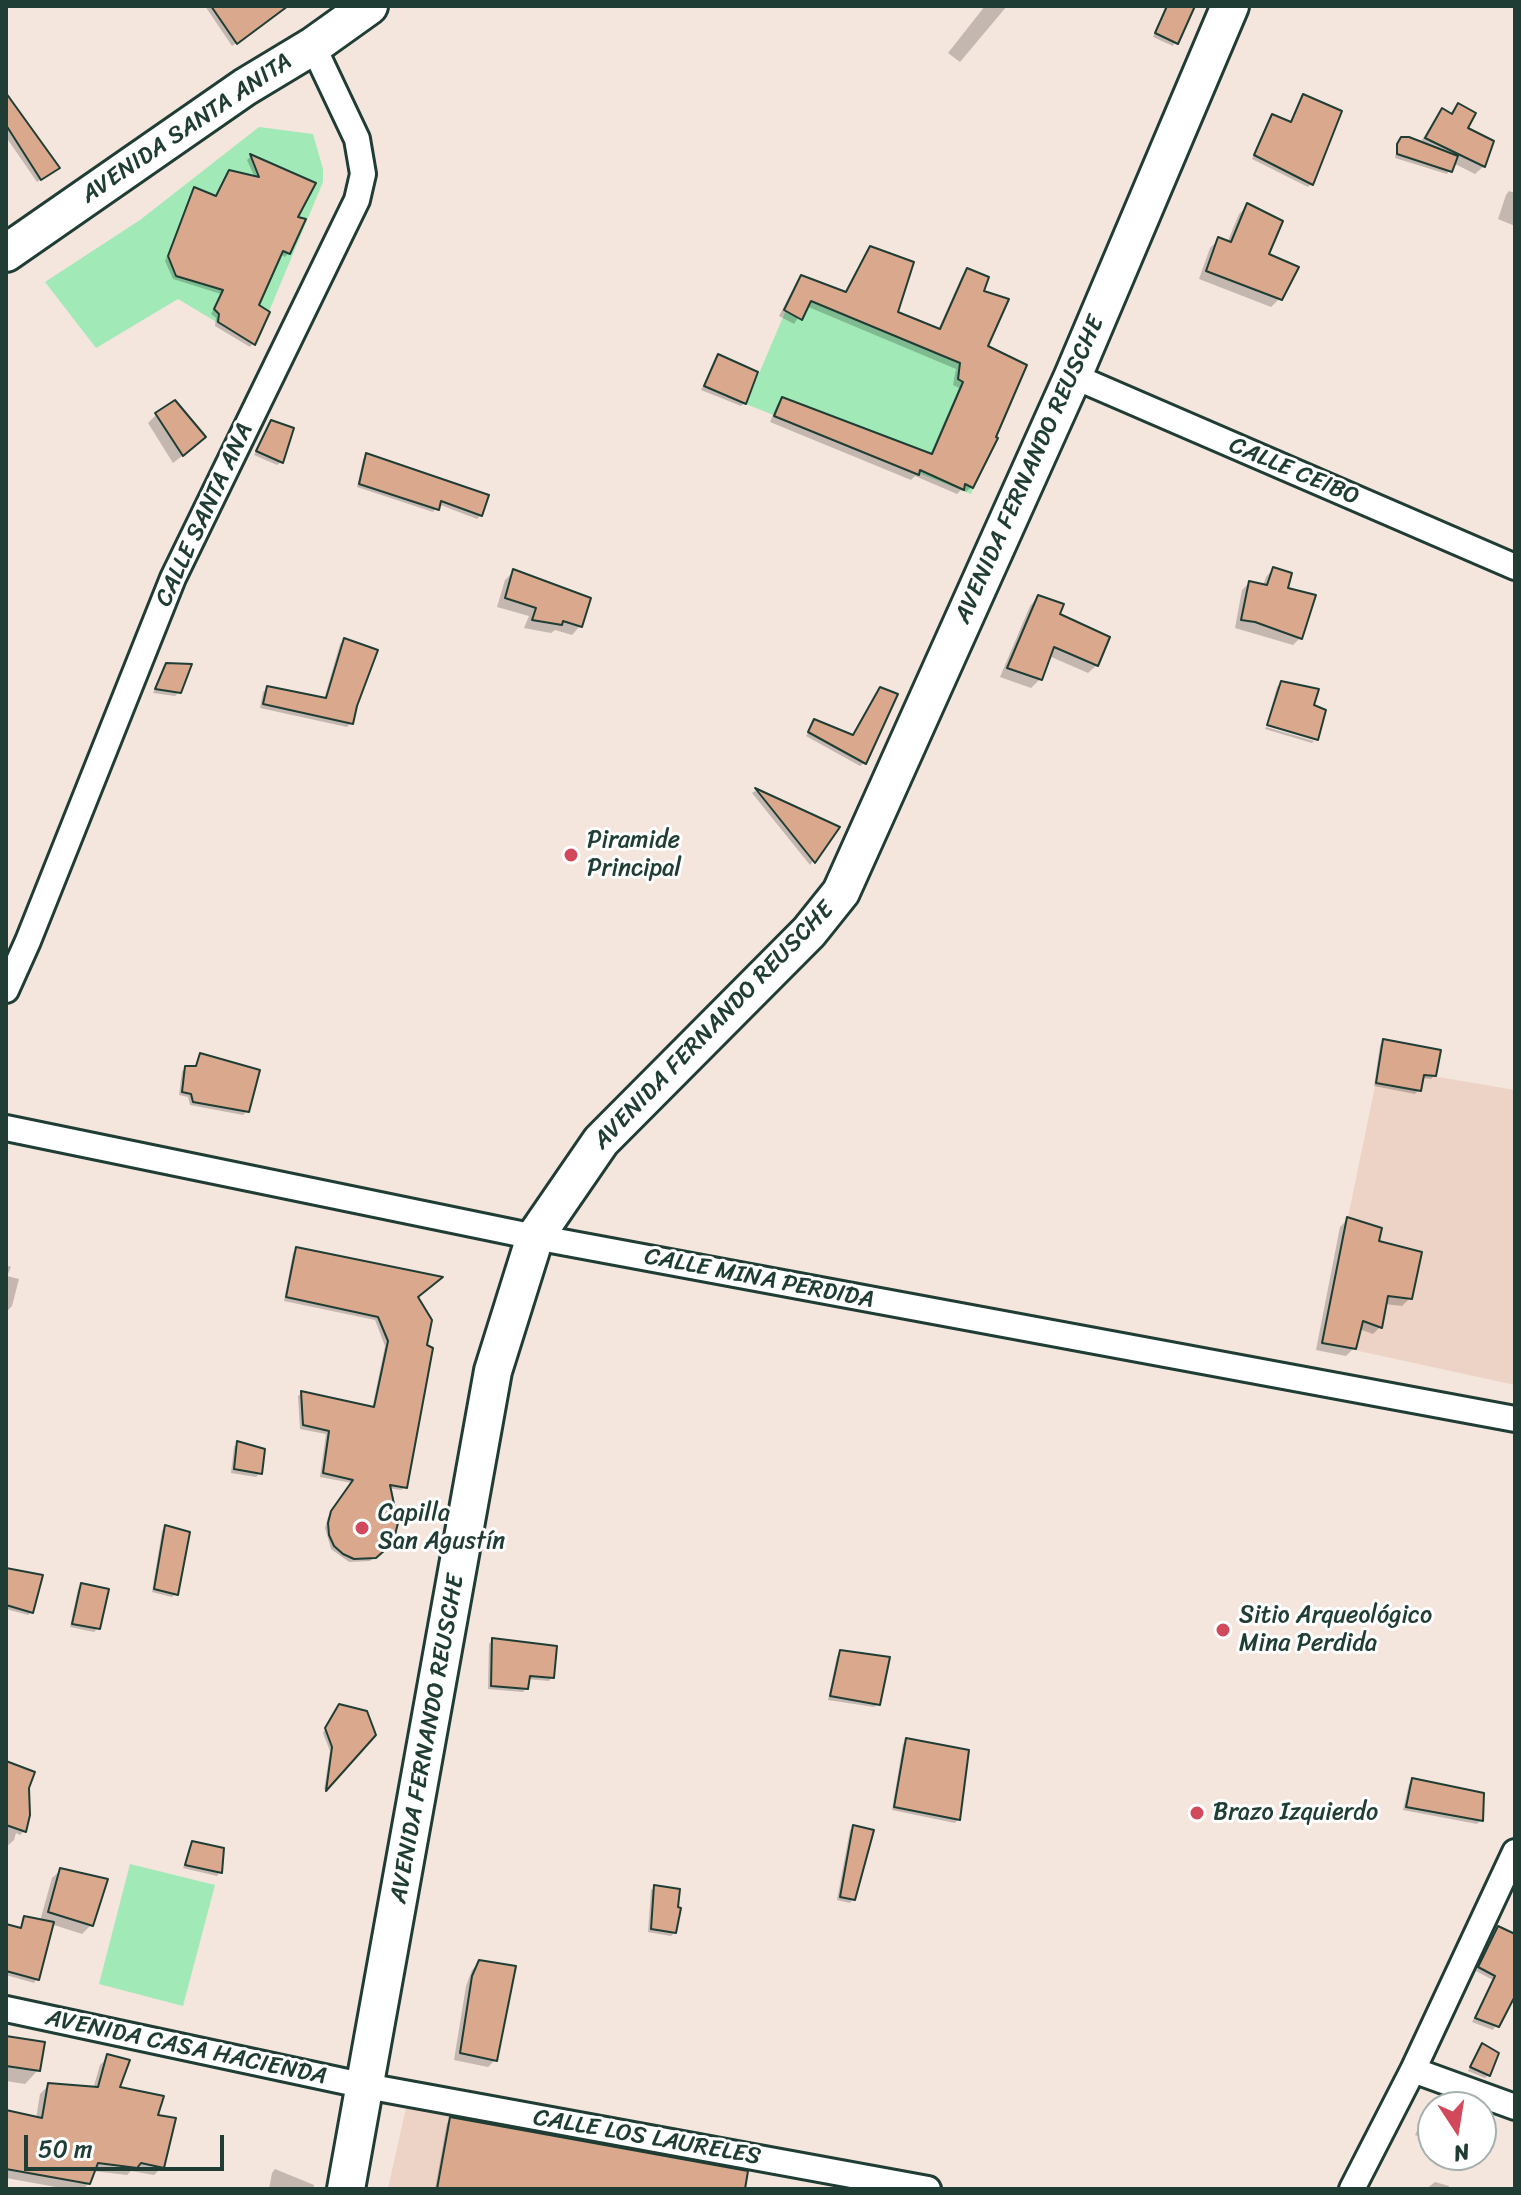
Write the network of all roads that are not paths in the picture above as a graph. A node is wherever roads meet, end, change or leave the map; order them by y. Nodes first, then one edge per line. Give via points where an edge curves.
1 (369, 6) edge
2 (1230, 6) edge
3 (313, 46) junction
4 (6, 253) edge
5 (1073, 376) junction
6 (1515, 567) edge
7 (6, 990) edge
8 (6, 1128) edge
9 (535, 1237) junction
10 (1515, 1419) edge
11 (1515, 1852) edge
12 (6, 2009) edge
13 (1413, 2070) junction
14 (366, 2086) junction
15 (1515, 2107) edge
16 (346, 2189) edge
17 (928, 2189) edge
18 (1352, 2189) edge

1 - 3 street, AVENIDA SANTA ANITA
2 - 5 street, AVENIDA FERNANDO REUSCHE
3 - 4 street, AVENIDA SANTA ANITA via 245,87
3 - 7 street, CALLE SANTA ANA via 357,139 363,174 357,200 173,578
5 - 6 street, CALLE CEIBO
5 - 9 street, AVENIDA FERNANDO REUSCHE via 841,892 809,932 601,1141
8 - 9 street, CALLE MINA PERDIDA
9 - 10 street, CALLE MINA PERDIDA
9 - 14 street, AVENIDA FERNANDO REUSCHE via 493,1371
11 - 13 street
12 - 14 street, AVENIDA CASA HACIENDA
13 - 15 street
13 - 18 street
14 - 16 street, AVENIDA FERNANDO REUSCHE
14 - 17 street, CALLE LOS LAURELES

